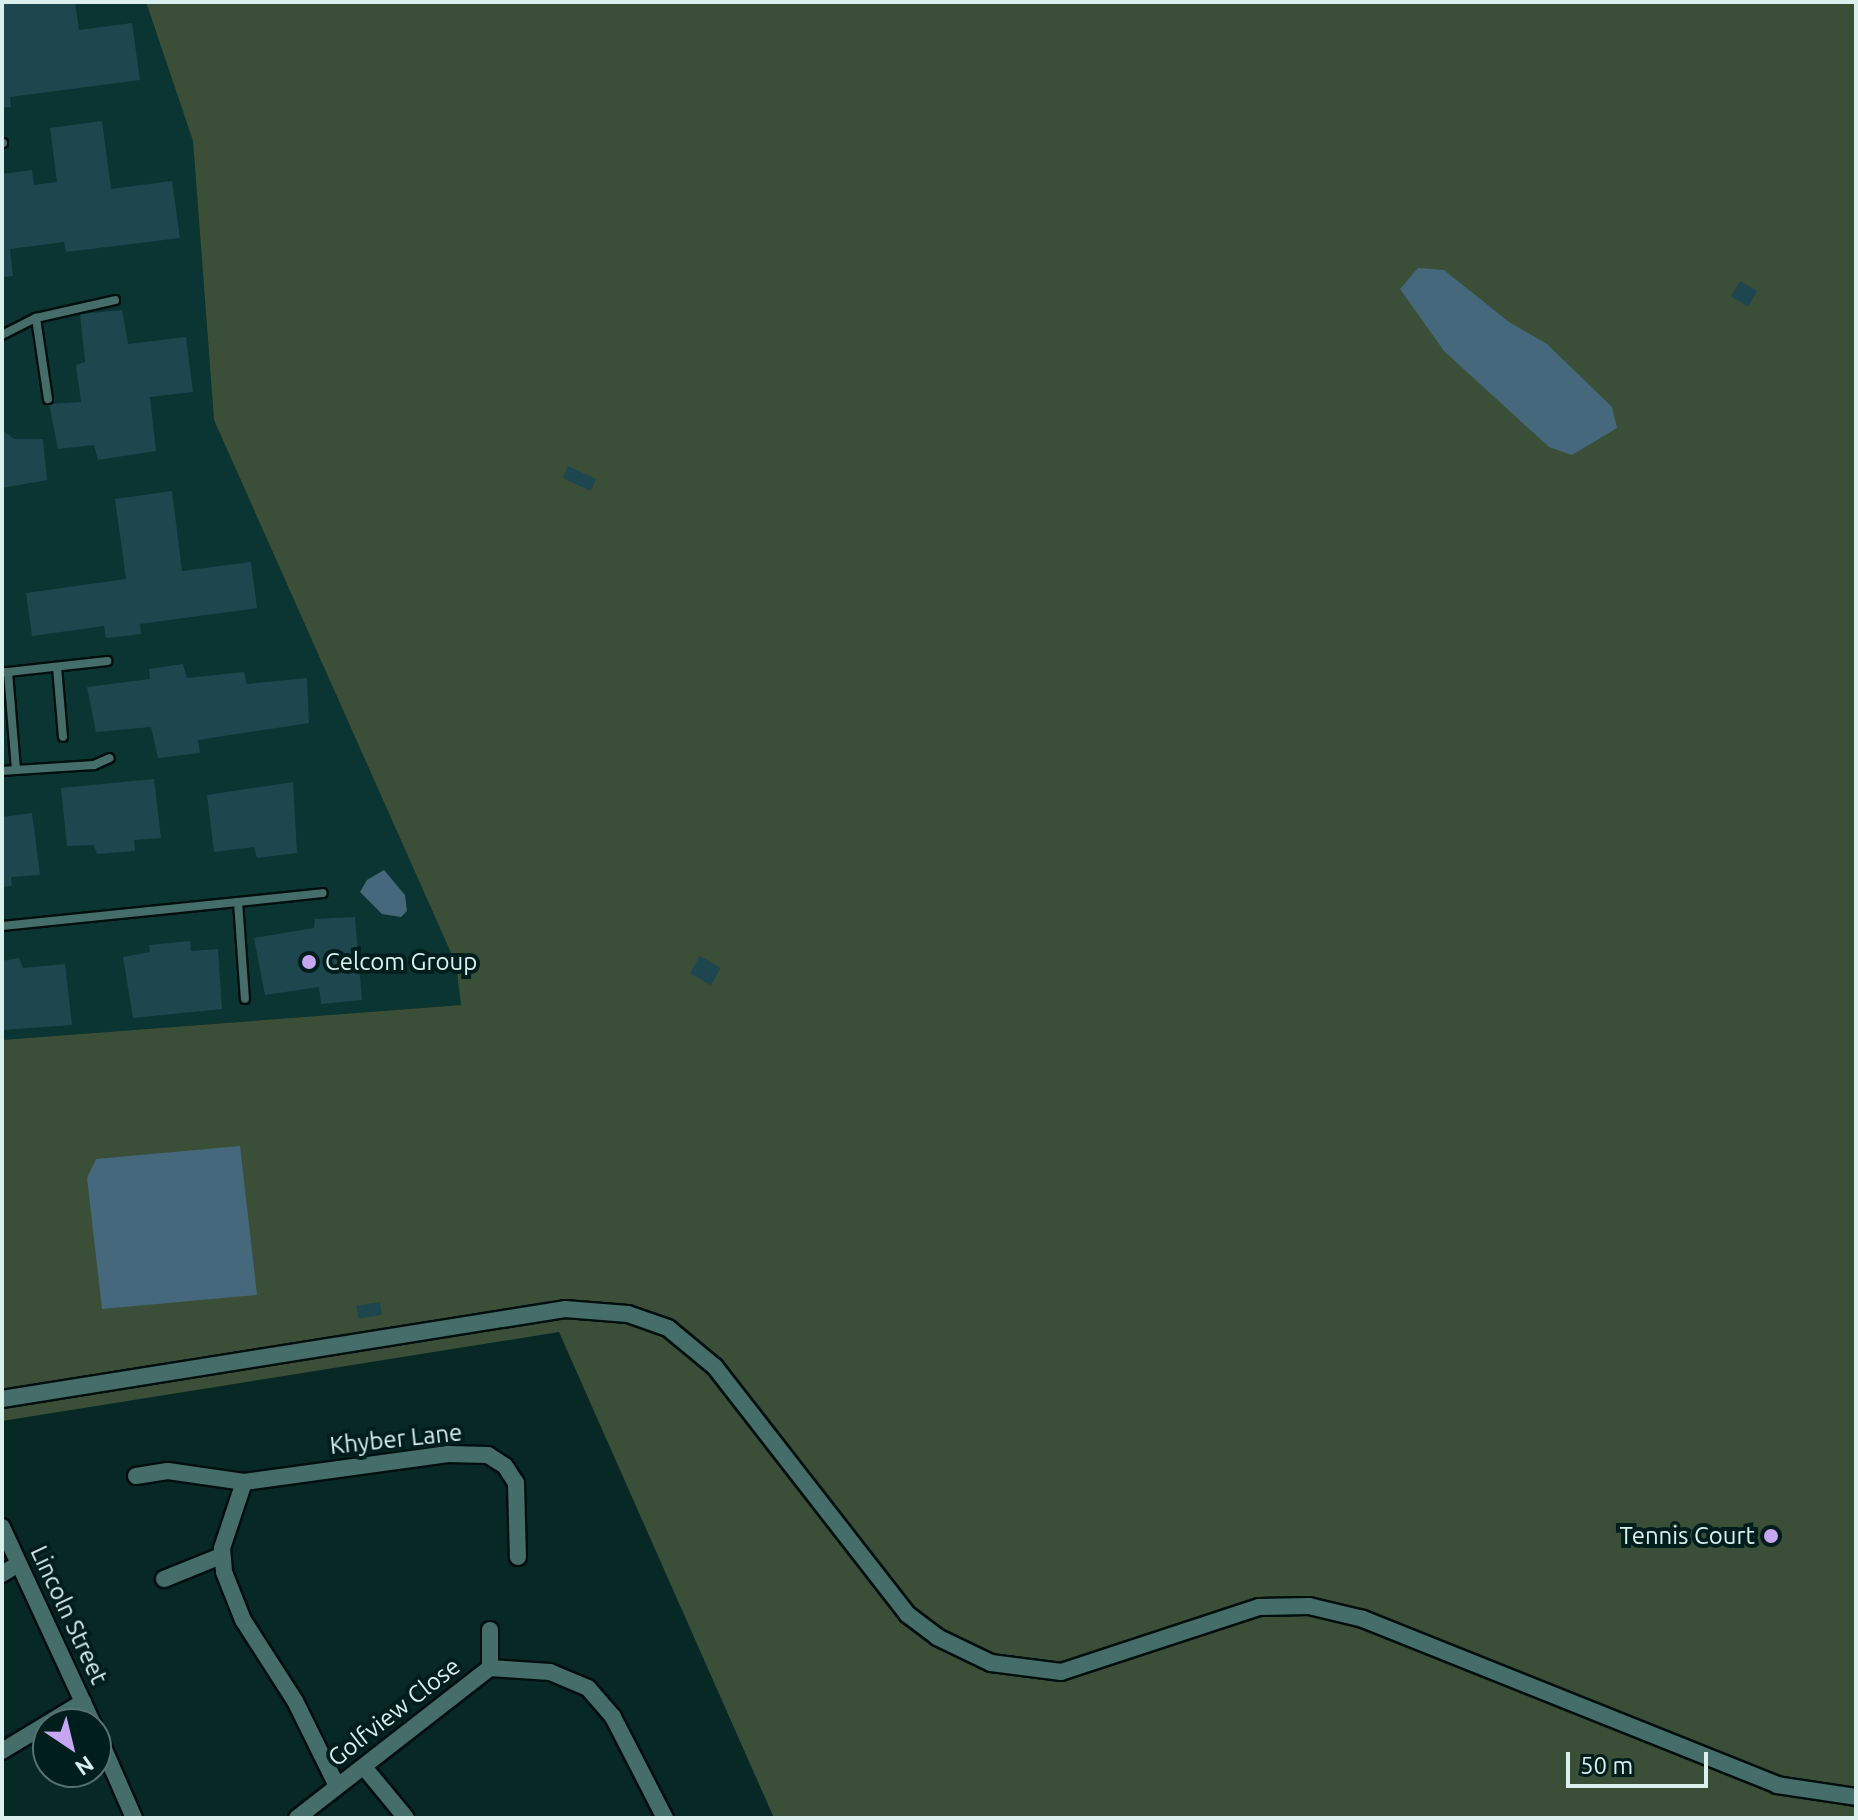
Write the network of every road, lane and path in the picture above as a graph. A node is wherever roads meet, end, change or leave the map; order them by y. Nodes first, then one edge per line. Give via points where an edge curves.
1 (115, 300) dead end
2 (36, 318) junction
3 (2, 335) edge
4 (48, 399) dead end
5 (107, 661) dead end
6 (57, 667) junction
7 (5, 672) edge
8 (7, 716) edge
9 (63, 737) dead end
10 (110, 758) dead end
11 (16, 770) junction
12 (2, 771) edge
13 (323, 893) dead end
14 (238, 902) junction
15 (2, 926) edge
16 (245, 999) dead end
17 (2, 1399) edge
18 (136, 1476) dead end
19 (244, 1482) junction
20 (2, 1527) edge
21 (221, 1556) junction
22 (518, 1557) dead end
23 (18, 1564) junction
24 (2, 1574) edge
25 (164, 1579) dead end
26 (490, 1630) dead end
27 (490, 1668) junction
28 (83, 1702) junction
29 (86, 1708) edge
30 (2, 1751) edge
31 (364, 1767) junction
32 (112, 1768) edge
33 (337, 1786) junction
34 (1856, 1797) edge
35 (134, 1818) edge
36 (297, 1818) edge
37 (406, 1818) edge
38 (665, 1818) edge

1 - 2 lane
2 - 3 lane
2 - 4 lane
5 - 6 lane
6 - 7 lane
6 - 9 lane
7 - 8 lane
8 - 11 lane
10 - 11 lane via 94,765
11 - 12 lane
13 - 14 lane
14 - 15 lane
14 - 16 lane
17 - 34 street via 565,1309 628,1314 668,1328 715,1367 907,1614 937,1637 991,1663 1061,1672 1259,1607 1309,1606 1363,1619 1777,1785
18 - 19 street, Khyber Lane via 168,1471
19 - 21 street
19 - 22 street, Khyber Lane via 448,1454 488,1455 505,1466 516,1483
20 - 23 street, Lincoln Street
21 - 25 street
21 - 33 street via 243,1620 295,1701
23 - 24 street
23 - 28 street, Lincoln Street
26 - 27 street, Golfview Close
27 - 31 street, Golfview Close
27 - 38 street via 550,1672 588,1688 613,1717
28 - 29 street, Lincoln Street
28 - 30 street
31 - 33 street, Golfview Close
31 - 37 street
32 - 35 street
33 - 36 street, Golfview Close

